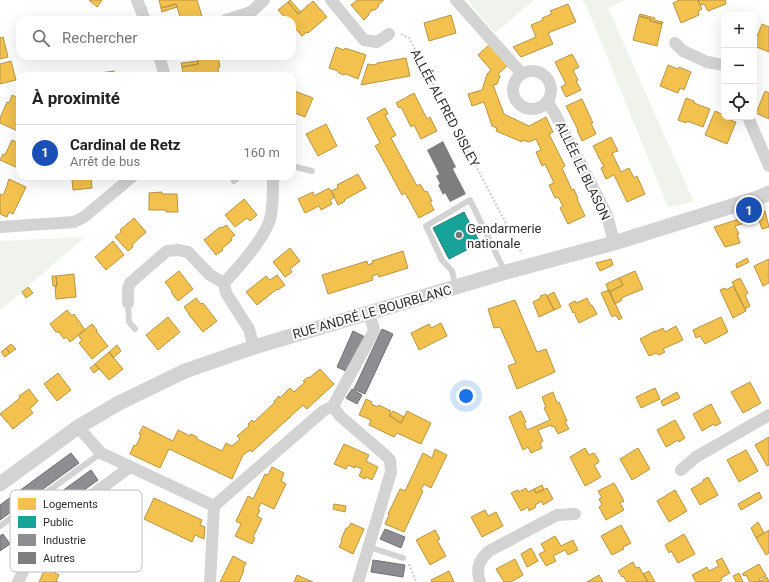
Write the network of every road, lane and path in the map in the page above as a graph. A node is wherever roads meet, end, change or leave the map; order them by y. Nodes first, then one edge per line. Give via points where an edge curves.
1 (137, 0) edge
2 (264, 0) edge
3 (331, 0) edge
4 (456, 0) edge
5 (143, 16) edge
6 (238, 16) edge
7 (389, 34) joint
8 (675, 43) dead end
9 (160, 60) edge
10 (721, 64) edge
11 (164, 72) edge
12 (522, 74) junction
13 (546, 103) junction
14 (749, 120) edge
15 (769, 166) edge
16 (296, 167) edge
17 (312, 171) dead end
18 (128, 180) edge
19 (274, 180) edge
20 (769, 193) edge
21 (0, 227) edge
22 (614, 243) junction
23 (528, 266) junction
24 (506, 272) junction
25 (224, 283) junction
26 (456, 287) junction
27 (128, 303) joint
28 (368, 313) junction
29 (135, 330) dead end
30 (254, 347) junction
31 (333, 406) junction
32 (769, 415) edge
33 (78, 427) junction
34 (101, 453) junction
35 (130, 467) junction
36 (681, 470) dead end
37 (0, 484) edge
38 (50, 490) edge
39 (98, 490) edge
40 (214, 506) junction
41 (575, 514) dead end
42 (10, 519) edge
43 (0, 526) edge
44 (369, 547) junction
45 (403, 558) joint
46 (23, 572) edge
47 (18, 582) edge
48 (210, 582) edge
49 (358, 582) edge
50 (416, 582) edge
51 (480, 582) edge

1 - 5 street
2 - 6 street via 251,12
3 - 7 street via 364,40 377,42
4 - 12 street
7 - 23 path, ALLÉE ALFRED SISLEY via 398,33 408,38
8 - 10 street via 683,51 707,62
9 - 11 street
12 - 13 street via 533,71 544,75 551,92
12 - 13 street via 517,78 513,90 518,102 528,108 541,107
13 - 22 street, ALLÉE LE BLASON via 554,112 607,215
14 - 15 street
16 - 17 lane
18 - 21 street via 84,217 74,222
19 - 25 street via 271,216 265,232
20 - 22 street, RUE ANDRÉ LE BOURBLANC
22 - 23 street, RUE ANDRÉ LE BOURBLANC
23 - 24 street, RUE ANDRÉ LE BOURBLANC
24 - 26 street, RUE ANDRÉ LE BOURBLANC
24 - 26 lane via 470,200 426,226 442,260 452,271
25 - 27 street via 210,275 188,252 167,251 130,283
25 - 30 street via 226,294 249,329
26 - 28 street, RUE ANDRÉ LE BOURBLANC
27 - 29 lane via 129,322
28 - 30 street, RUE ANDRÉ LE BOURBLANC
28 - 31 street via 374,331
30 - 33 street, RUE ANDRÉ LE BOURBLANC via 185,371 119,403
31 - 40 street via 323,411
31 - 44 street via 340,416 390,460 391,472
32 - 36 street via 696,457
33 - 34 street
33 - 37 street, RUE ANDRÉ LE BOURBLANC
34 - 35 street
34 - 38 lane
35 - 39 street
35 - 40 street
40 - 48 street
41 - 51 street via 557,515 489,551 479,564 477,573
42 - 43 lane
44 - 45 lane
44 - 49 street
45 - 50 path via 410,566
46 - 47 street

